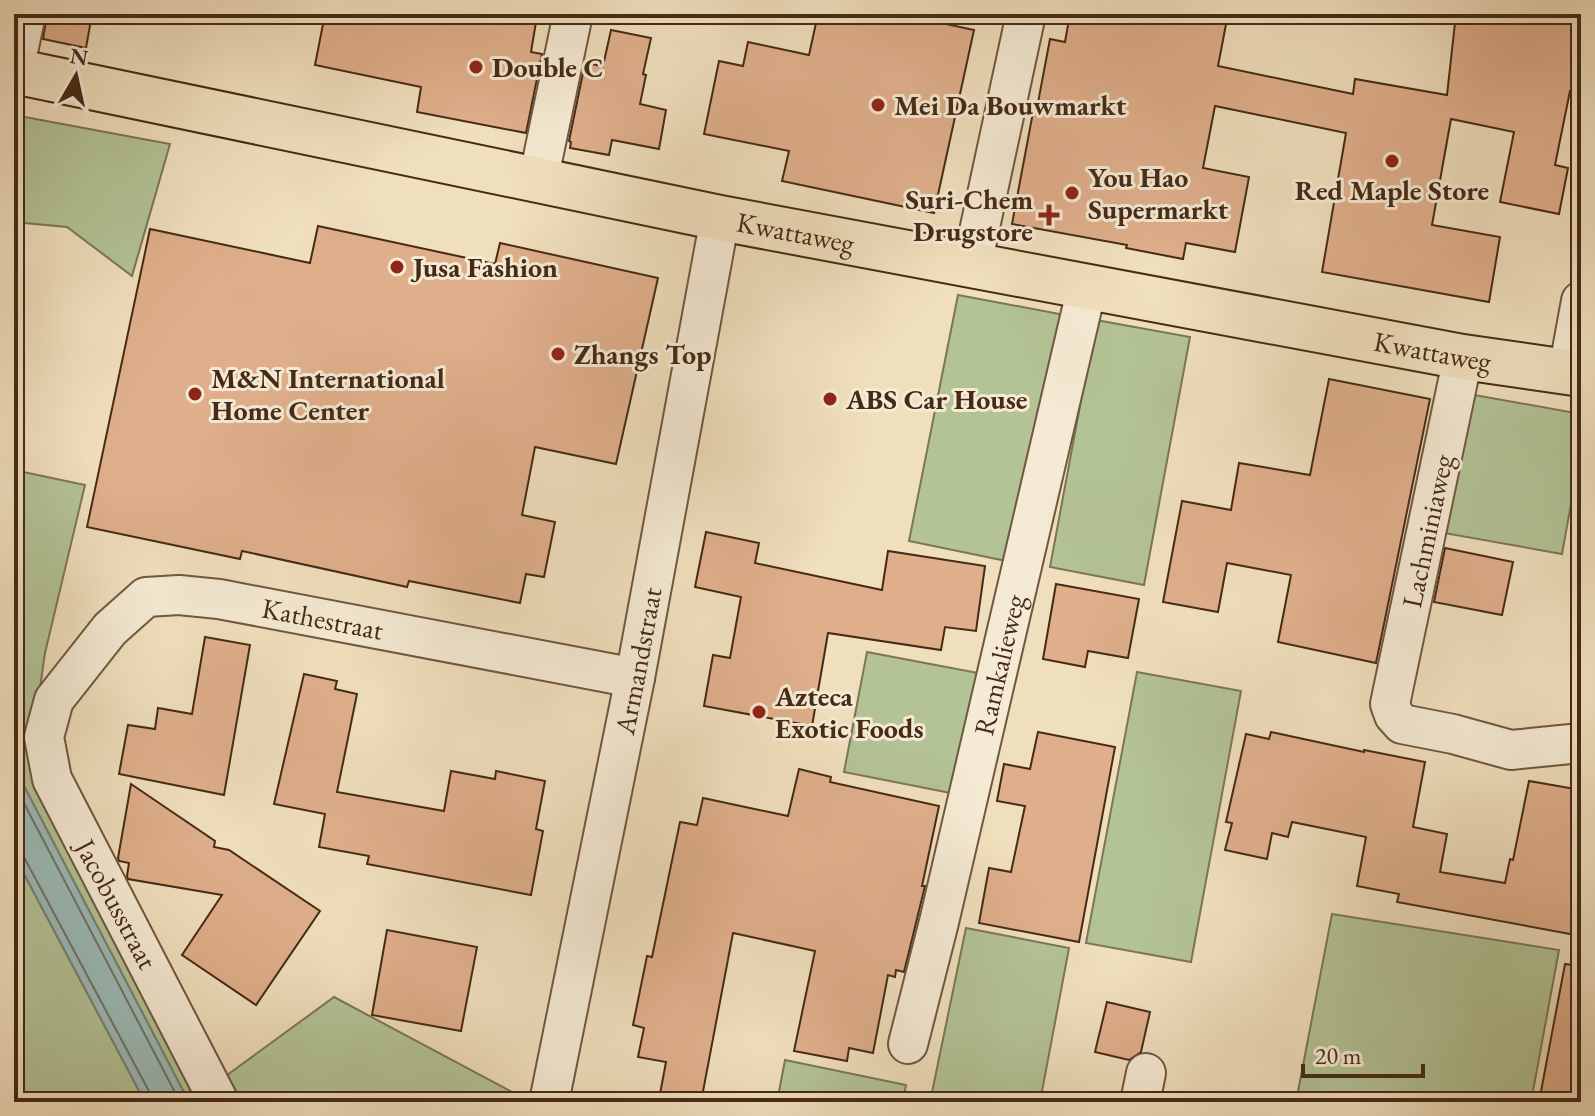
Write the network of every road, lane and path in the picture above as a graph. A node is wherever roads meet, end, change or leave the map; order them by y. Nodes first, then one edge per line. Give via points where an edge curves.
1 (26, 14) edge
2 (573, 14) edge
3 (1026, 14) edge
4 (14, 70) edge
5 (538, 181) junction
6 (720, 218) junction
7 (972, 264) junction
8 (1087, 287) junction
9 (1581, 301) edge
10 (1463, 357) junction
11 (1574, 373) edge
12 (635, 678) junction
13 (54, 700) joint
14 (1581, 743) edge
15 (908, 1044) dead end
16 (219, 1102) edge
17 (549, 1102) edge

1 - 4 street
2 - 5 street
3 - 7 street
4 - 5 main road, Kwattaweg
5 - 6 main road, Kwattaweg
6 - 7 main road, Kwattaweg
6 - 12 street, Armandstraat
7 - 8 main road, Kwattaweg
8 - 10 main road, Kwattaweg
8 - 15 street, Ramkalieweg
9 - 11 street
10 - 11 main road, Kwattaweg
10 - 14 street, Lachminiaweg via 1390,704 1402,724 1511,750
12 - 13 street, Kathestraat via 179,595 146,597 110,629
12 - 17 street, Armandstraat
13 - 16 street, Jacobusstraat via 44,737 52,779

